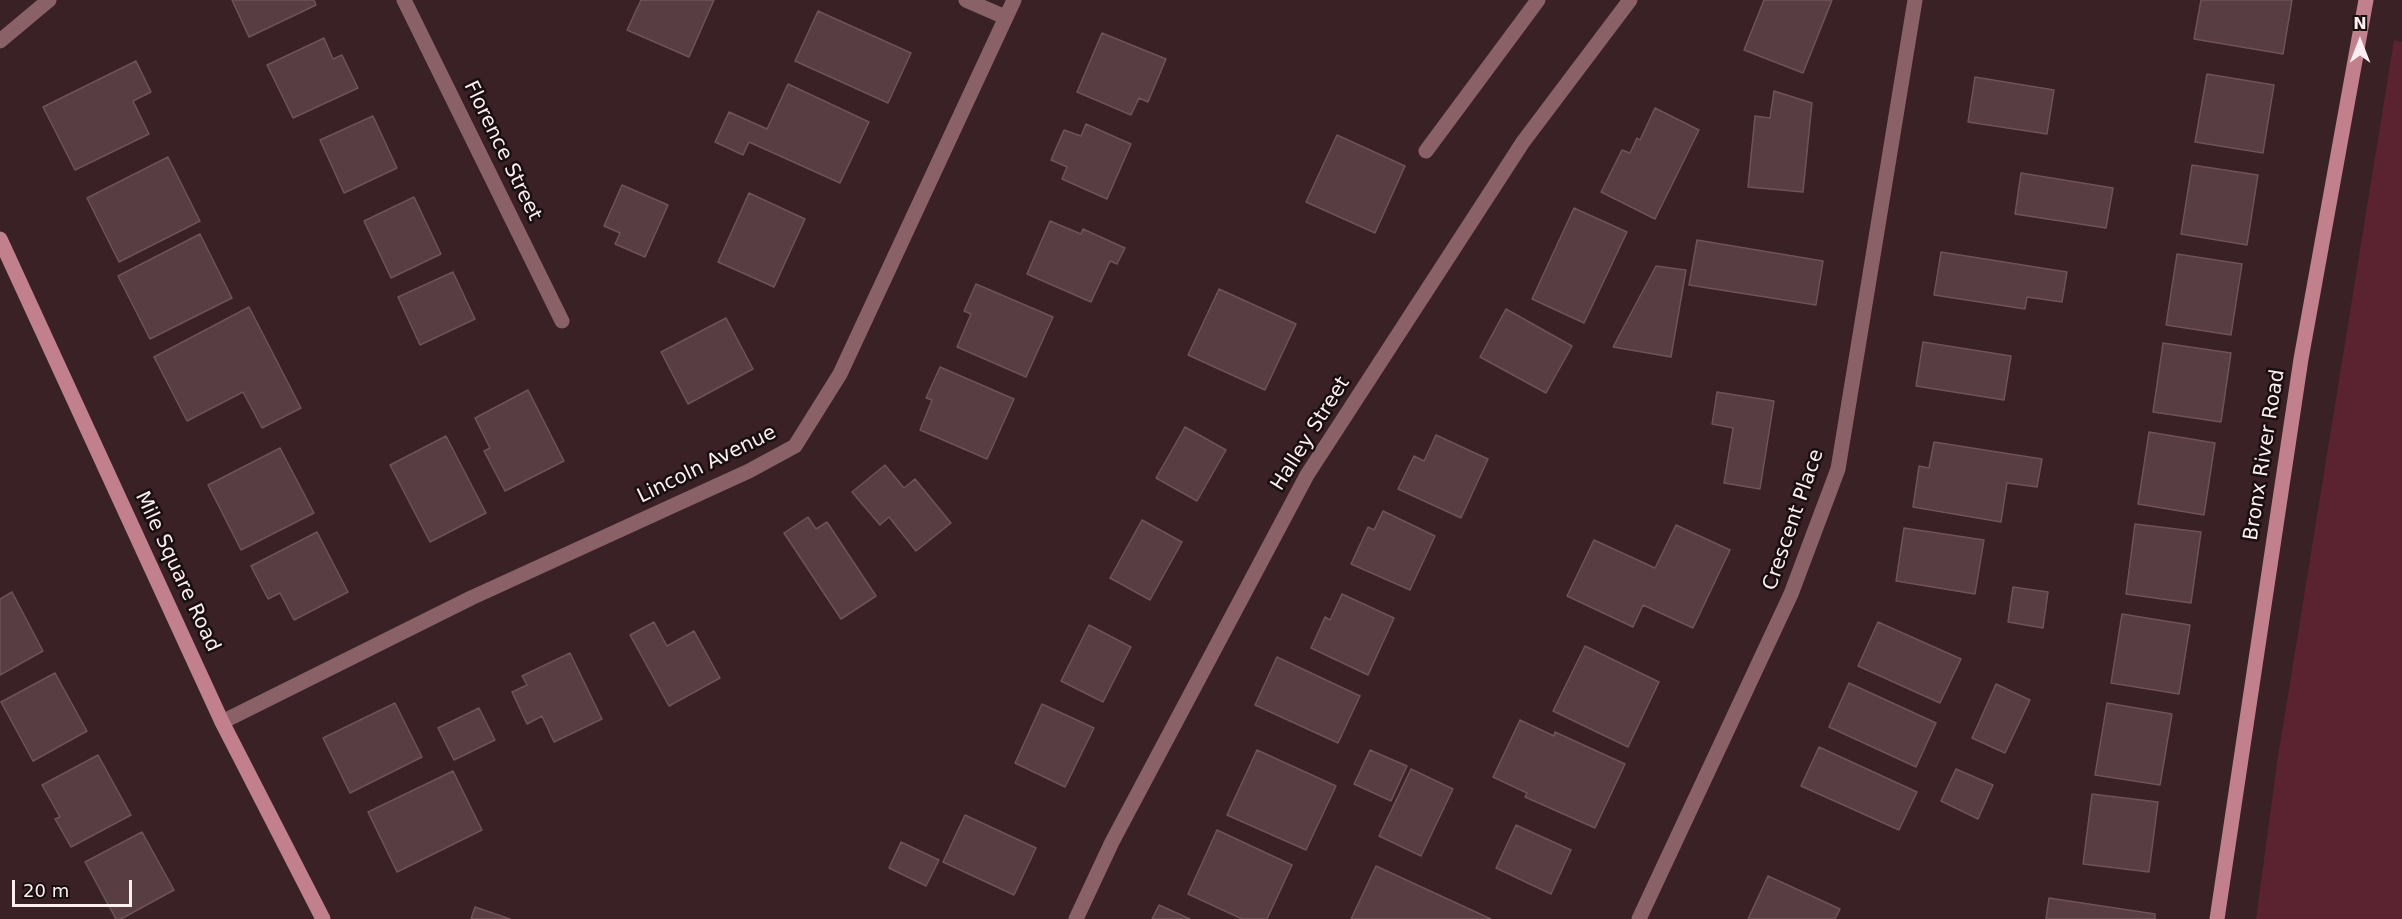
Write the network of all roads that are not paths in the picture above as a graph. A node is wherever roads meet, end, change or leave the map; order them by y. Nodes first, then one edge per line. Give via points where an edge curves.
1 (49, 0) edge
2 (404, 0) edge
3 (966, 0) edge
4 (1014, 0) edge
5 (1538, 0) edge
6 (1630, 0) edge
7 (1915, 0) edge
8 (2366, 0) edge
9 (1005, 17) junction
10 (0, 41) edge
11 (1426, 152) dead end
12 (0, 239) edge
13 (562, 321) dead end
14 (222, 722) junction
15 (323, 919) edge
16 (1076, 919) edge
17 (1639, 919) edge
18 (2217, 919) edge

1 - 10 street
2 - 13 street, Florence Street
3 - 9 street
4 - 9 street, Lincoln Avenue
5 - 11 street
6 - 16 street, Halley Street via 1523,142 1307,475 1112,842
7 - 17 street, Crescent Place via 1838,469 1791,594
8 - 18 street, Bronx River Road via 2301,359
9 - 14 street, Lincoln Avenue via 840,374 795,446 749,471 471,597
12 - 14 street, Mile Square Road
14 - 15 street, Mile Square Road

